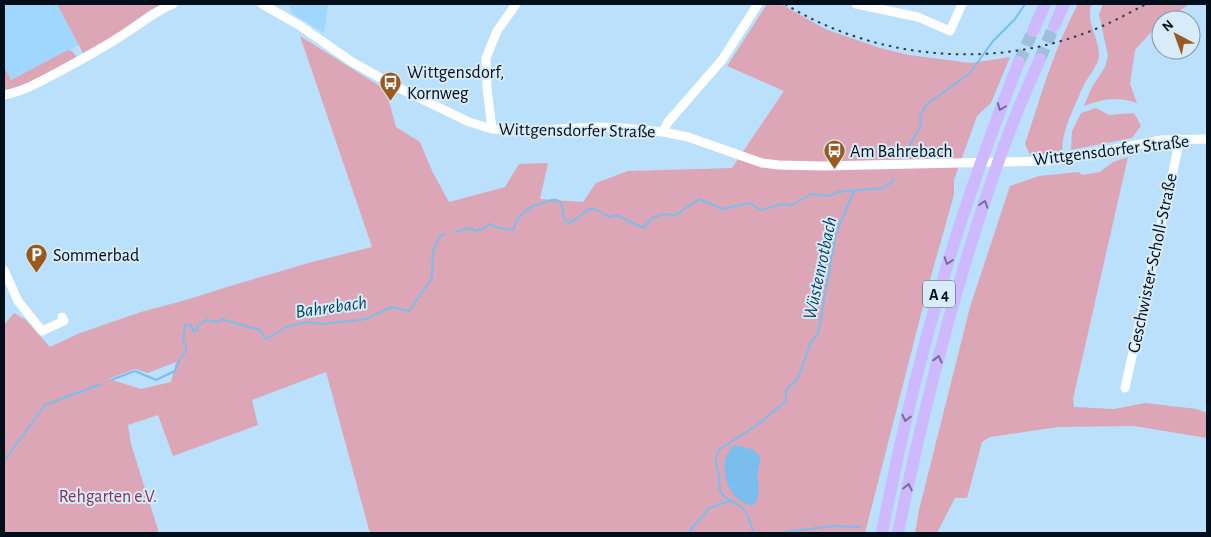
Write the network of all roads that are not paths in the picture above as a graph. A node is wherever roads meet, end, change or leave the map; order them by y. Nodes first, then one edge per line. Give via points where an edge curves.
1 (173, 4) edge
2 (262, 4) edge
3 (516, 4) edge
4 (758, 4) edge
5 (856, 4) edge
6 (962, 4) edge
7 (1045, 4) edge
8 (1064, 4) edge
9 (1054, 26) tunnel mouth
10 (1033, 31) tunnel mouth
11 (1040, 59) tunnel mouth
12 (1019, 62) tunnel mouth
13 (4, 95) edge
14 (492, 129) junction
15 (663, 132) junction
16 (1207, 138) edge
17 (1180, 139) junction
18 (4, 270) edge
19 (7, 285) edge
20 (62, 317) dead end
21 (1125, 388) dead end
22 (882, 533) edge
23 (898, 533) edge

1 - 13 street via 81,59 26,88
2 - 14 street, Wittgensdorfer Straße via 397,87 469,122
3 - 14 street via 497,31 486,58
4 - 15 street via 722,60
5 - 6 street via 918,17 950,31
7 - 10 highway
8 - 9 highway
23 -> 11 highway, A 4 via 959,283 999,161
12 -> 22 highway, A 4 via 982,157 946,269 920,362
14 - 15 street, Wittgensdorfer Straße via 607,127
15 - 17 street, Wittgensdorfer Straße via 779,166 1028,161
16 - 17 street, Wittgensdorfer Straße
17 - 21 street, Geschwister-Scholl-Straße
18 - 19 street
19 - 20 street via 42,331 64,321

